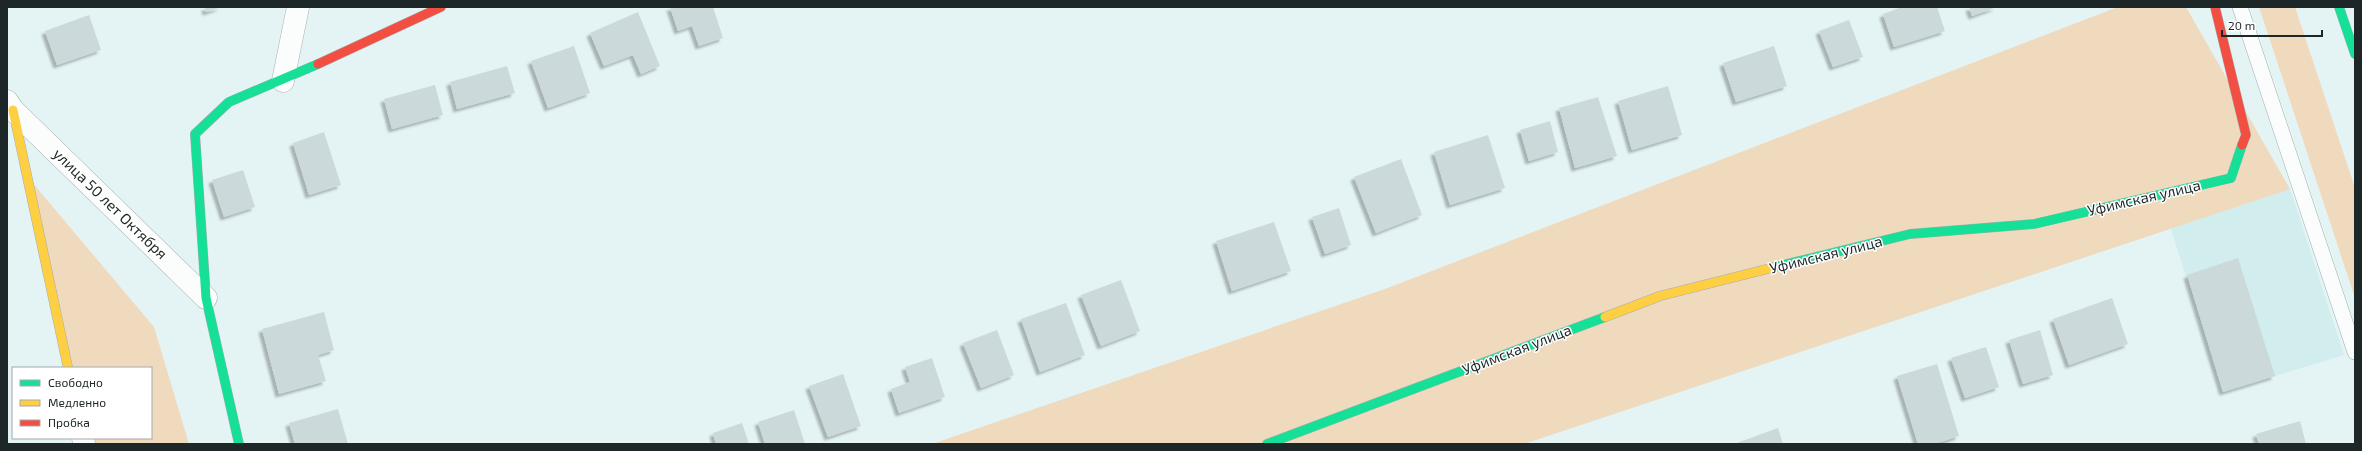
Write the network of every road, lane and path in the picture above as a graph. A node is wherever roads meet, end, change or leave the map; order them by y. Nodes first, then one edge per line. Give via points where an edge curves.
1 (298, 7) edge
2 (441, 7) edge
3 (2215, 7) edge
4 (2240, 7) edge
5 (2346, 16) edge
6 (2355, 54) edge
7 (283, 81) junction
8 (10, 105) edge
9 (206, 298) junction
10 (2355, 352) edge
11 (68, 367) edge
12 (239, 444) edge
13 (1267, 444) edge

1 - 7 street
2 - 7 street
3 - 13 street, Уфимская улица via 2246,135 2231,178 2034,224 1910,234 1660,296
4 - 10 lane
5 - 6 street
7 - 9 street via 229,102 195,134
8 - 9 street, улица 50 лет Октября
8 - 11 street, улица 50 лет Октября
9 - 12 street

